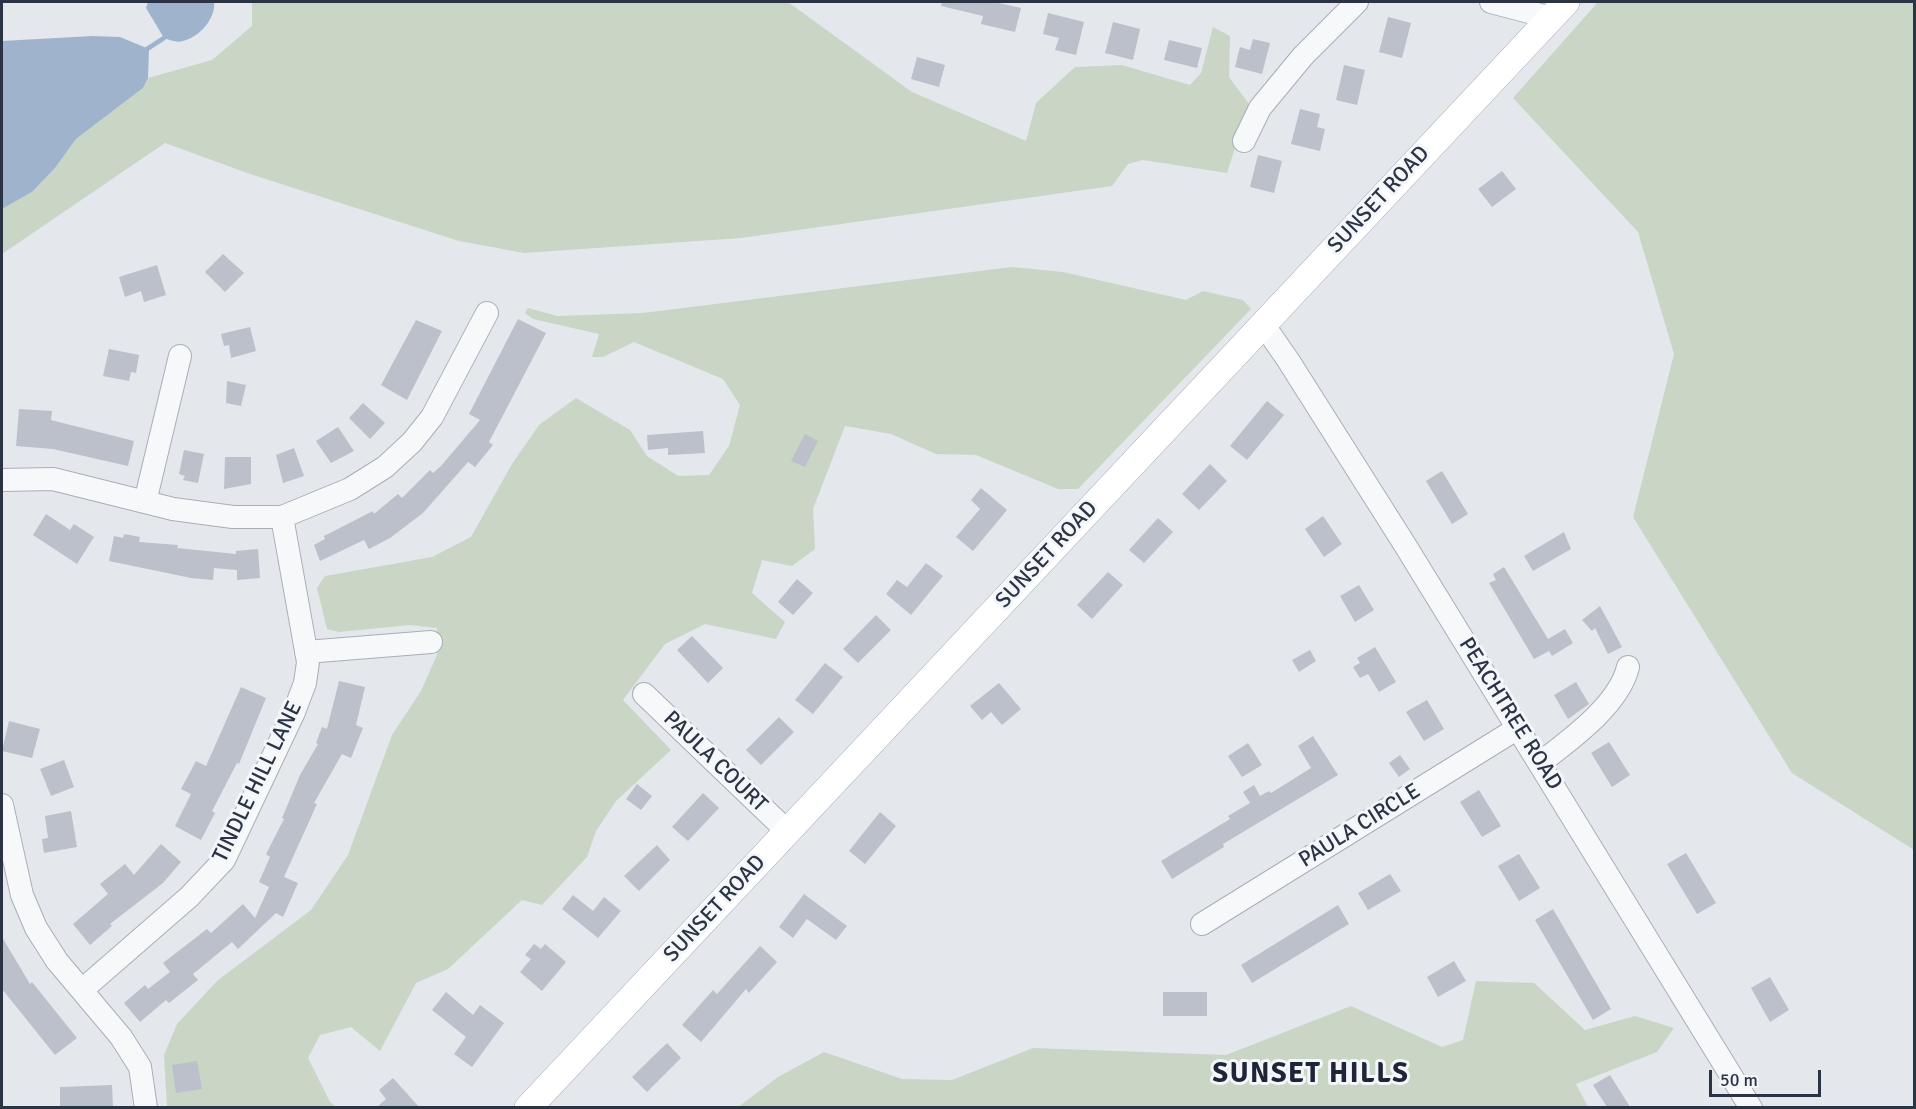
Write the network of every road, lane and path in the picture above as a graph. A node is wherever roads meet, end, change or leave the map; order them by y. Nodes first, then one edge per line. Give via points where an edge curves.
1 (1357, 2) edge
2 (1491, 2) edge
3 (1559, 10) edge
4 (1244, 141) dead end
5 (487, 313) dead end
6 (1263, 324) junction
7 (180, 356) dead end
8 (2, 480) edge
9 (145, 502) junction
10 (282, 517) junction
11 (431, 642) dead end
12 (306, 652) junction
13 (1628, 667) dead end
14 (644, 694) dead end
15 (1518, 728) junction
16 (1540, 763) junction
17 (2, 805) edge
18 (787, 831) junction
19 (1202, 924) dead end
20 (82, 990) junction
21 (146, 1107) edge
22 (528, 1107) edge
23 (1751, 1107) edge

1 - 4 street via 1267,99
2 - 3 street
3 - 6 main road, SUNSET ROAD
5 - 10 street via 432,417 412,442 385,467 350,489
6 - 15 street, PEACHTREE ROAD
6 - 18 main road, SUNSET ROAD
7 - 9 street
8 - 9 street via 53,479
9 - 10 street via 207,514
10 - 12 street, TINDLE HILL LANE
11 - 12 street
12 - 20 street, TINDLE HILL LANE via 305,682 294,712 224,860 189,897
13 - 16 street via 1616,694 1572,738
14 - 18 street, PAULA COURT
15 - 16 street, PEACHTREE ROAD
15 - 19 street, PAULA CIRCLE
16 - 23 street, PEACHTREE ROAD
17 - 20 street via 22,895 36,928
18 - 22 main road, SUNSET ROAD
20 - 21 street via 140,1067

